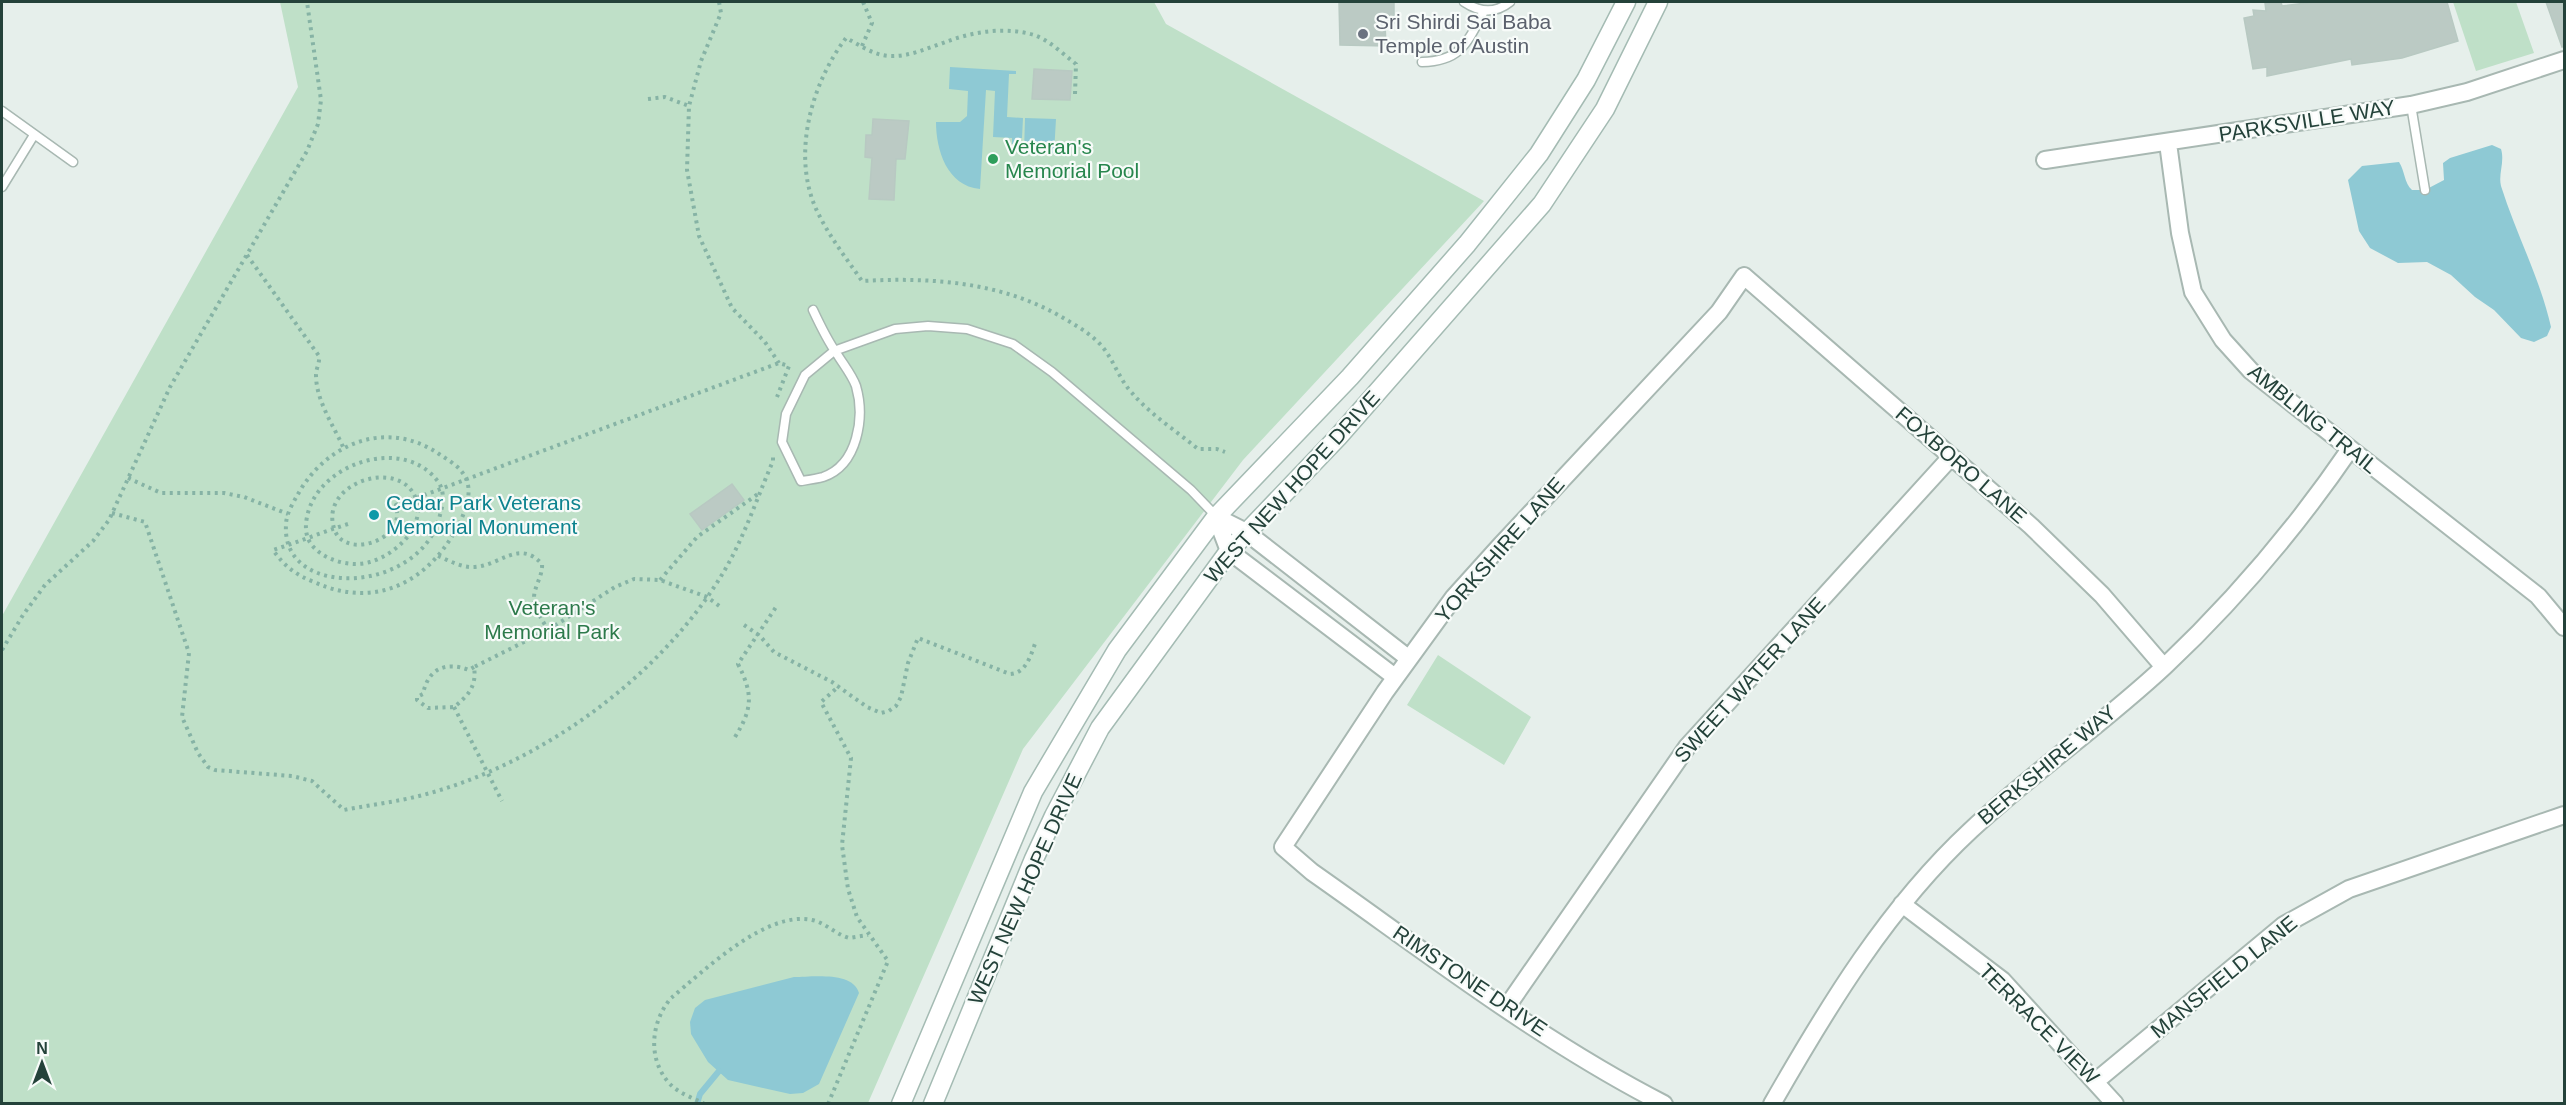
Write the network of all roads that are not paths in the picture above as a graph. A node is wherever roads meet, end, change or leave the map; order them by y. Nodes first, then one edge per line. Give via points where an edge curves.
1 (1464, 2) edge
2 (1510, 2) edge
3 (1626, 2) edge
4 (1658, 2) edge
5 (1484, 11) junction
6 (2565, 60) edge
7 (1422, 62) dead end
8 (2411, 105) junction
9 (2, 111) edge
10 (34, 135) junction
11 (2168, 144) junction
12 (2045, 160) dead end
13 (73, 162) dead end
14 (2, 187) edge
15 (2425, 190) dead end
16 (1744, 276) joint
17 (813, 310) dead end
18 (834, 351) junction
19 (2350, 449) junction
20 (1951, 457) junction
21 (1216, 517) junction
22 (1246, 532) junction
23 (1229, 551) junction
24 (2565, 627) edge
25 (1408, 658) junction
26 (2164, 667) junction
27 (1395, 677) junction
28 (2565, 815) edge
29 (1283, 847) joint
30 (1902, 904) junction
31 (1506, 1008) junction
32 (2096, 1081) junction
33 (901, 1104) edge
34 (933, 1104) edge
35 (1664, 1104) edge
36 (1772, 1104) edge
37 (2115, 1104) edge

1 - 5 lane
2 - 5 lane
3 - 21 main road, WEST NEW HOPE DRIVE via 1586,80 1539,154 1467,244 1350,376
4 - 22 main road, WEST NEW HOPE DRIVE via 1605,109 1542,204 1338,437
5 - 7 lane via 1457,55
6 - 8 street, PARKSVILLE WAY via 2467,92
8 - 11 street, PARKSVILLE WAY
8 - 15 lane
9 - 10 lane
10 - 13 lane
10 - 14 lane
11 - 12 street, PARKSVILLE WAY
11 - 19 street, AMBLING TRAIL via 2193,292 2223,340 2251,371
16 - 20 street, FOXBORO LANE
16 - 25 street, YORKSHIRE LANE via 1719,312 1454,597
17 - 18 lane
18 - 18 lane via 855,384 859,434 846,460 825,477 801,481 782,442 786,414 805,375
18 - 21 lane via 895,329 927,326 967,329 1013,344 1052,372 1191,490
19 - 24 street, AMBLING TRAIL via 2538,596
19 - 26 street, BERKSHIRE WAY via 2309,508 2239,592
20 - 26 street, FOXBORO LANE via 2094,587
20 - 31 street, SWEET WATER LANE via 1687,747
21 - 22 street
21 - 23 street
21 - 33 main road, WEST NEW HOPE DRIVE via 1117,650 1033,792
22 - 23 main road, WEST NEW HOPE DRIVE
22 - 25 street
23 - 27 street
23 - 34 main road, WEST NEW HOPE DRIVE via 1100,728 1039,848
25 - 27 street, YORKSHIRE LANE
26 - 30 street, BERKSHIRE WAY via 1971,830
27 - 29 street, YORKSHIRE LANE
28 - 32 street, MANSFIELD LANE via 2349,890 2284,925
29 - 31 street, RIMSTONE DRIVE via 1312,872
30 - 32 street, TERRACE VIEW via 2002,980
30 - 36 street, BERKSHIRE WAY via 1865,953
31 - 35 street, RIMSTONE DRIVE via 1617,1079
32 - 37 street, TERRACE VIEW

